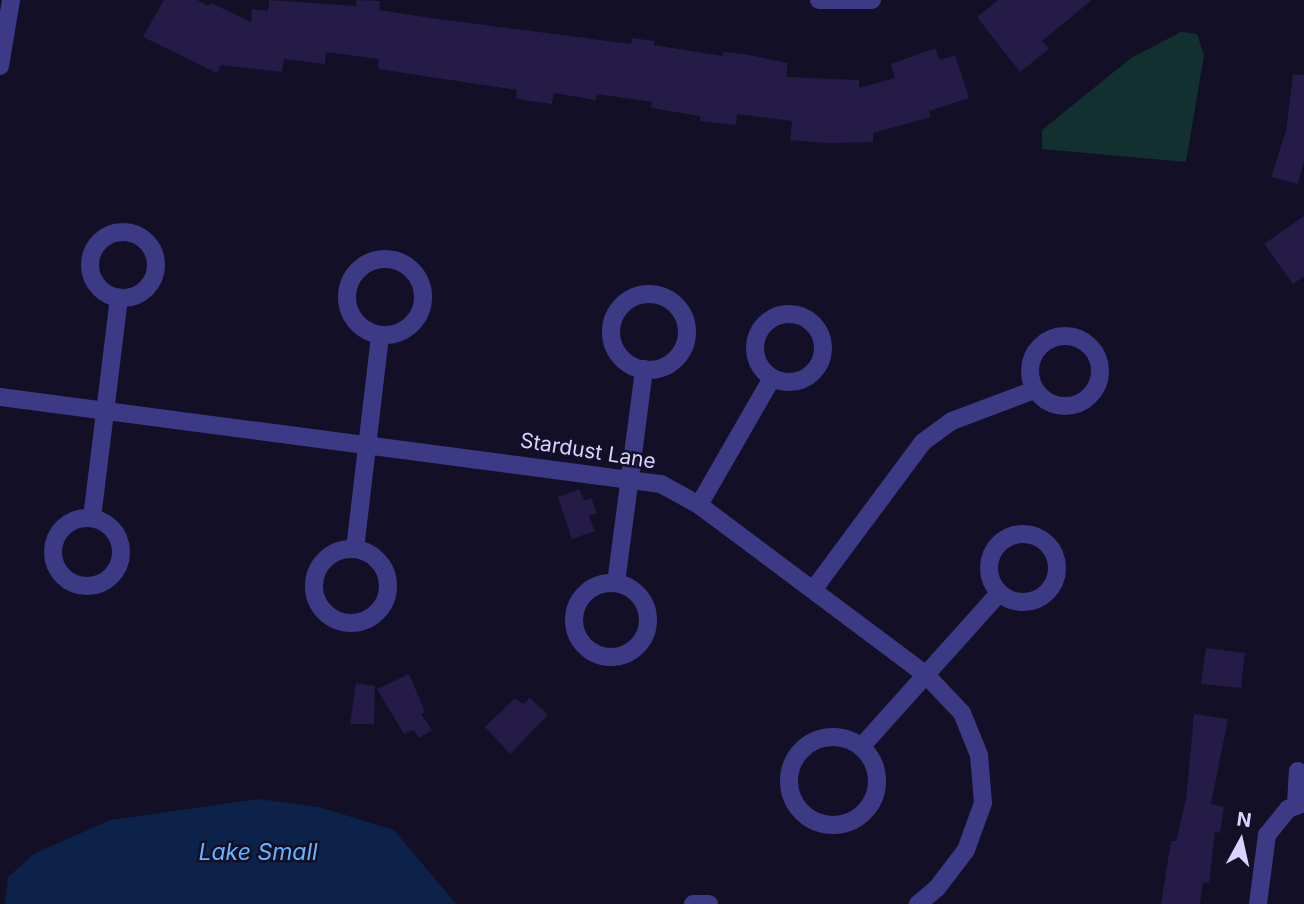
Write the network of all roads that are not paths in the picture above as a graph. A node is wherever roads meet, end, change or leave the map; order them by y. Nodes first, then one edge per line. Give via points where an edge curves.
1 (11, 0) edge
2 (819, 0) edge
3 (872, 0) edge
4 (0, 66) edge
5 (119, 298) dead end
6 (380, 335) junction
7 (644, 369) junction
8 (772, 379) dead end
9 (1034, 390) junction
10 (0, 397) edge
11 (107, 411) junction
12 (366, 444) junction
13 (631, 477) junction
14 (699, 505) junction
15 (92, 518) dead end
16 (355, 549) junction
17 (615, 583) junction
18 (813, 590) junction
19 (999, 593) dead end
20 (925, 674) junction
21 (862, 747) junction
22 (1298, 771) dead end
23 (1300, 805) edge
24 (694, 904) edge
25 (709, 904) edge
26 (918, 904) edge
27 (1258, 904) edge

1 - 4 street
2 - 3 street
5 - 11 street
6 - 6 street via 409,327 423,302 415,274 390,259 361,267 347,293 355,321
6 - 12 street
7 - 7 street via 673,362 687,336 679,308 654,294 626,302 611,327 619,355
7 - 13 street
8 - 14 street
9 - 9 street via 1056,406 1083,402 1100,380 1096,353 1073,337 1046,341 1030,363
9 - 18 street via 952,421 923,442
10 - 11 street, Stardust Lane
11 - 12 street, Stardust Lane
11 - 15 street
12 - 13 street, Stardust Lane
12 - 16 street
13 - 14 street, Stardust Lane via 661,484
13 - 17 street
14 - 18 street, Stardust Lane
16 - 16 street via 328,557 314,582 321,609 346,623 374,616 388,591 380,563
17 - 17 street via 588,590 573,615 581,643 606,657 634,650 648,625 640,597
18 - 20 street, Stardust Lane
19 - 20 street
20 - 21 street
20 - 26 street, Stardust Lane via 961,713 979,755 983,803 966,850 937,888
21 - 21 street via 829,736 798,752 788,785 804,816 837,826 854,821 867,810 877,777 873,760
22 - 23 street
23 - 27 street via 1288,809 1267,835
24 - 25 street

